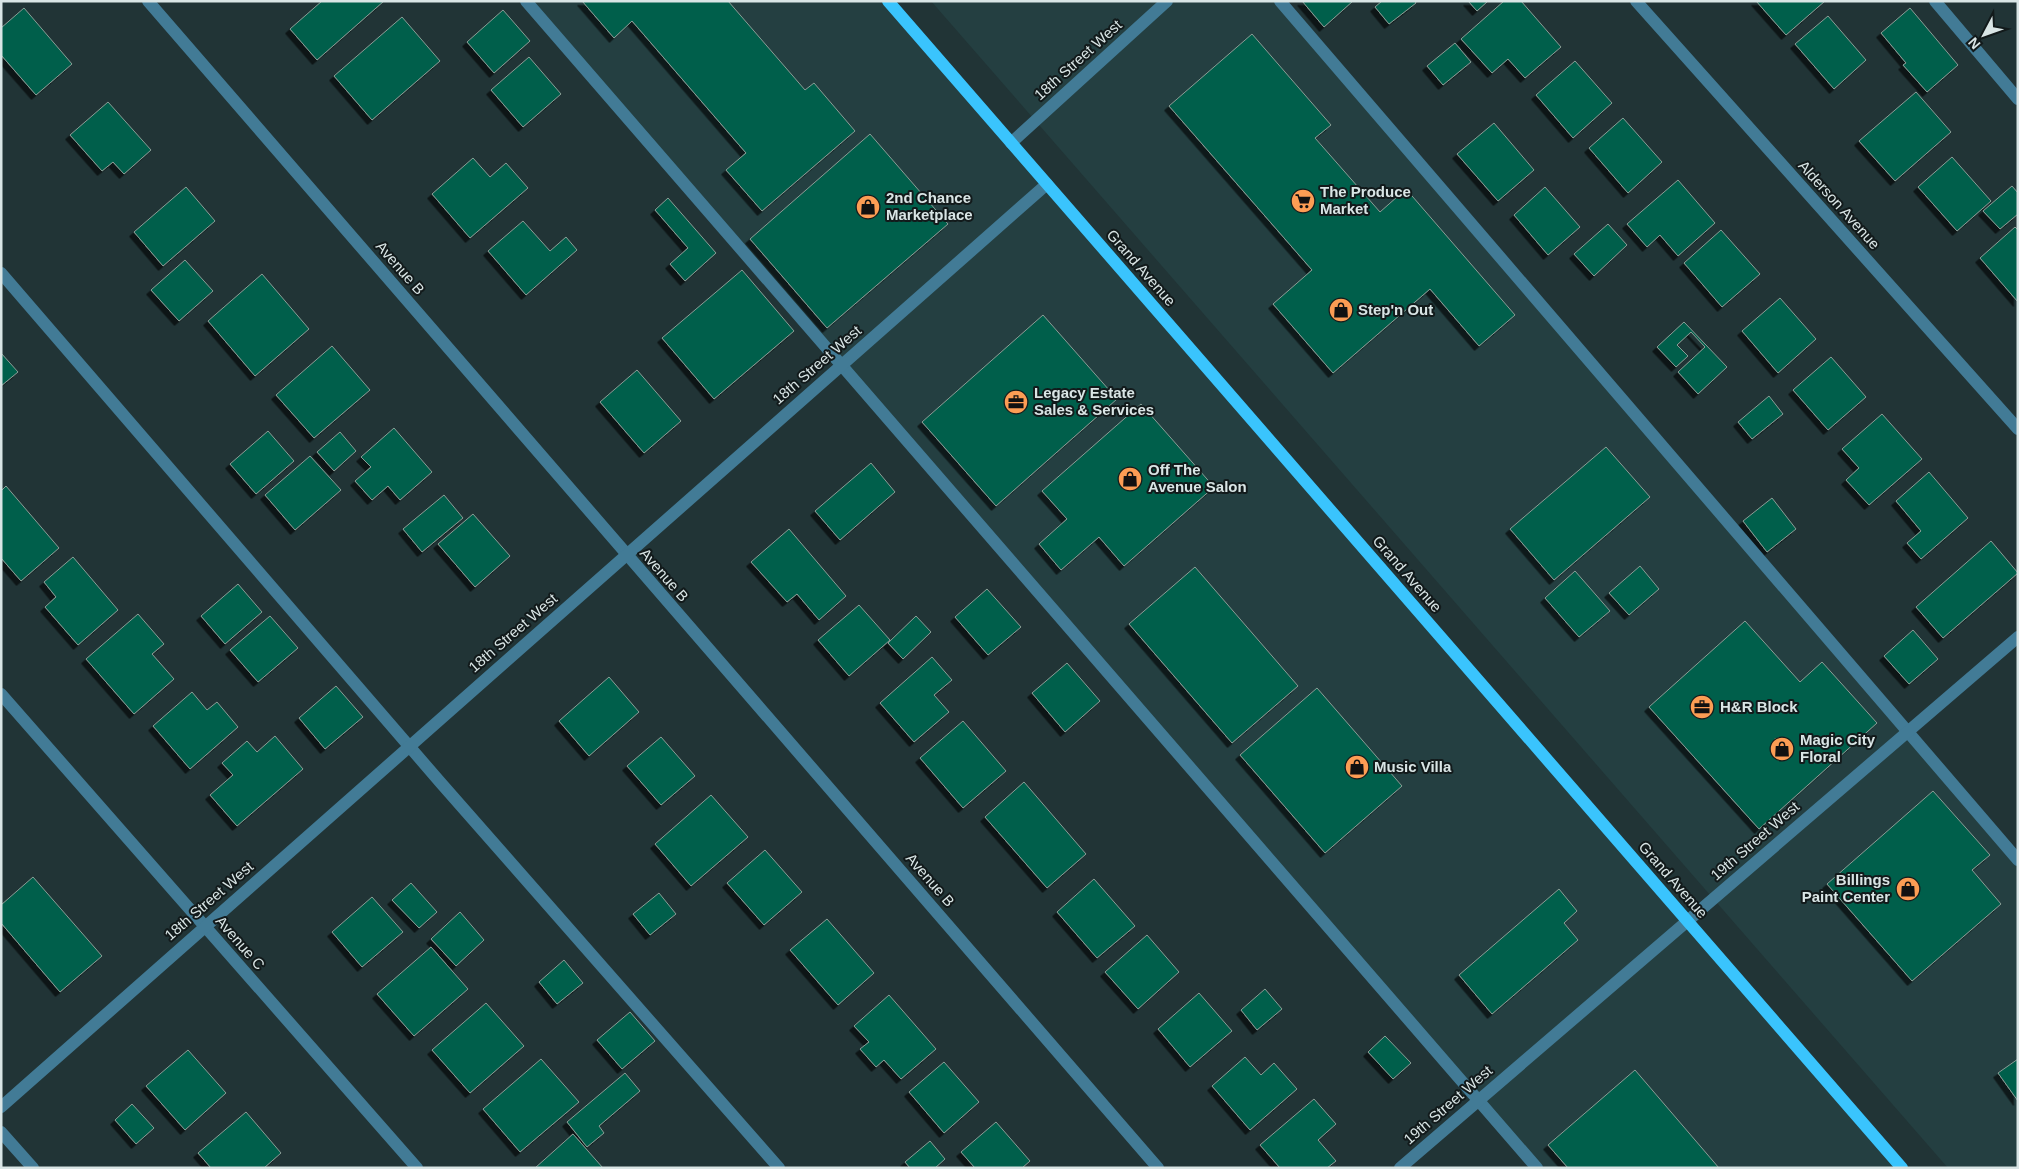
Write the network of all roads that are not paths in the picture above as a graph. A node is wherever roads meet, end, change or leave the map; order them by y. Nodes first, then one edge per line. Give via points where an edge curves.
1 (148, 1) edge
2 (526, 1) edge
3 (888, 1) edge
4 (1167, 1) edge
5 (1280, 1) edge
6 (1636, 1) edge
7 (1935, 1) edge
8 (2018, 99) edge
9 (1011, 143) junction
10 (1047, 184) junction
11 (1, 274) edge
12 (841, 366) junction
13 (2018, 430) edge
14 (626, 555) junction
15 (2018, 637) edge
16 (1, 694) edge
17 (1907, 732) junction
18 (409, 747) junction
19 (2018, 860) edge
20 (1687, 921) junction
21 (205, 927) junction
22 (1479, 1100) junction
23 (1, 1107) edge
24 (1, 1132) edge
25 (33, 1168) edge
26 (417, 1168) edge
27 (779, 1168) edge
28 (1158, 1168) edge
29 (1400, 1168) edge
30 (1537, 1168) edge
31 (1902, 1168) edge

1 - 14 street, Avenue B
2 - 12 street
3 - 9 main road, Grand Avenue
4 - 9 street, 18th Street West
5 - 17 street
6 - 13 street, Alderson Avenue
7 - 8 street
9 - 10 main road, Grand Avenue
10 - 12 street, 18th Street West
10 - 20 main road, Grand Avenue
11 - 18 street
12 - 14 street, 18th Street West
12 - 22 street
14 - 18 street, 18th Street West
14 - 28 street, Avenue B
15 - 17 street, 19th Street West
16 - 21 street, Avenue C
17 - 19 street
17 - 20 street, 19th Street West
18 - 21 street, 18th Street West
18 - 27 street
20 - 22 street, 19th Street West
20 - 31 main road, Grand Avenue
21 - 23 street, 18th Street West
21 - 26 street, Avenue C
22 - 29 street, 19th Street West
22 - 30 street
24 - 25 street

